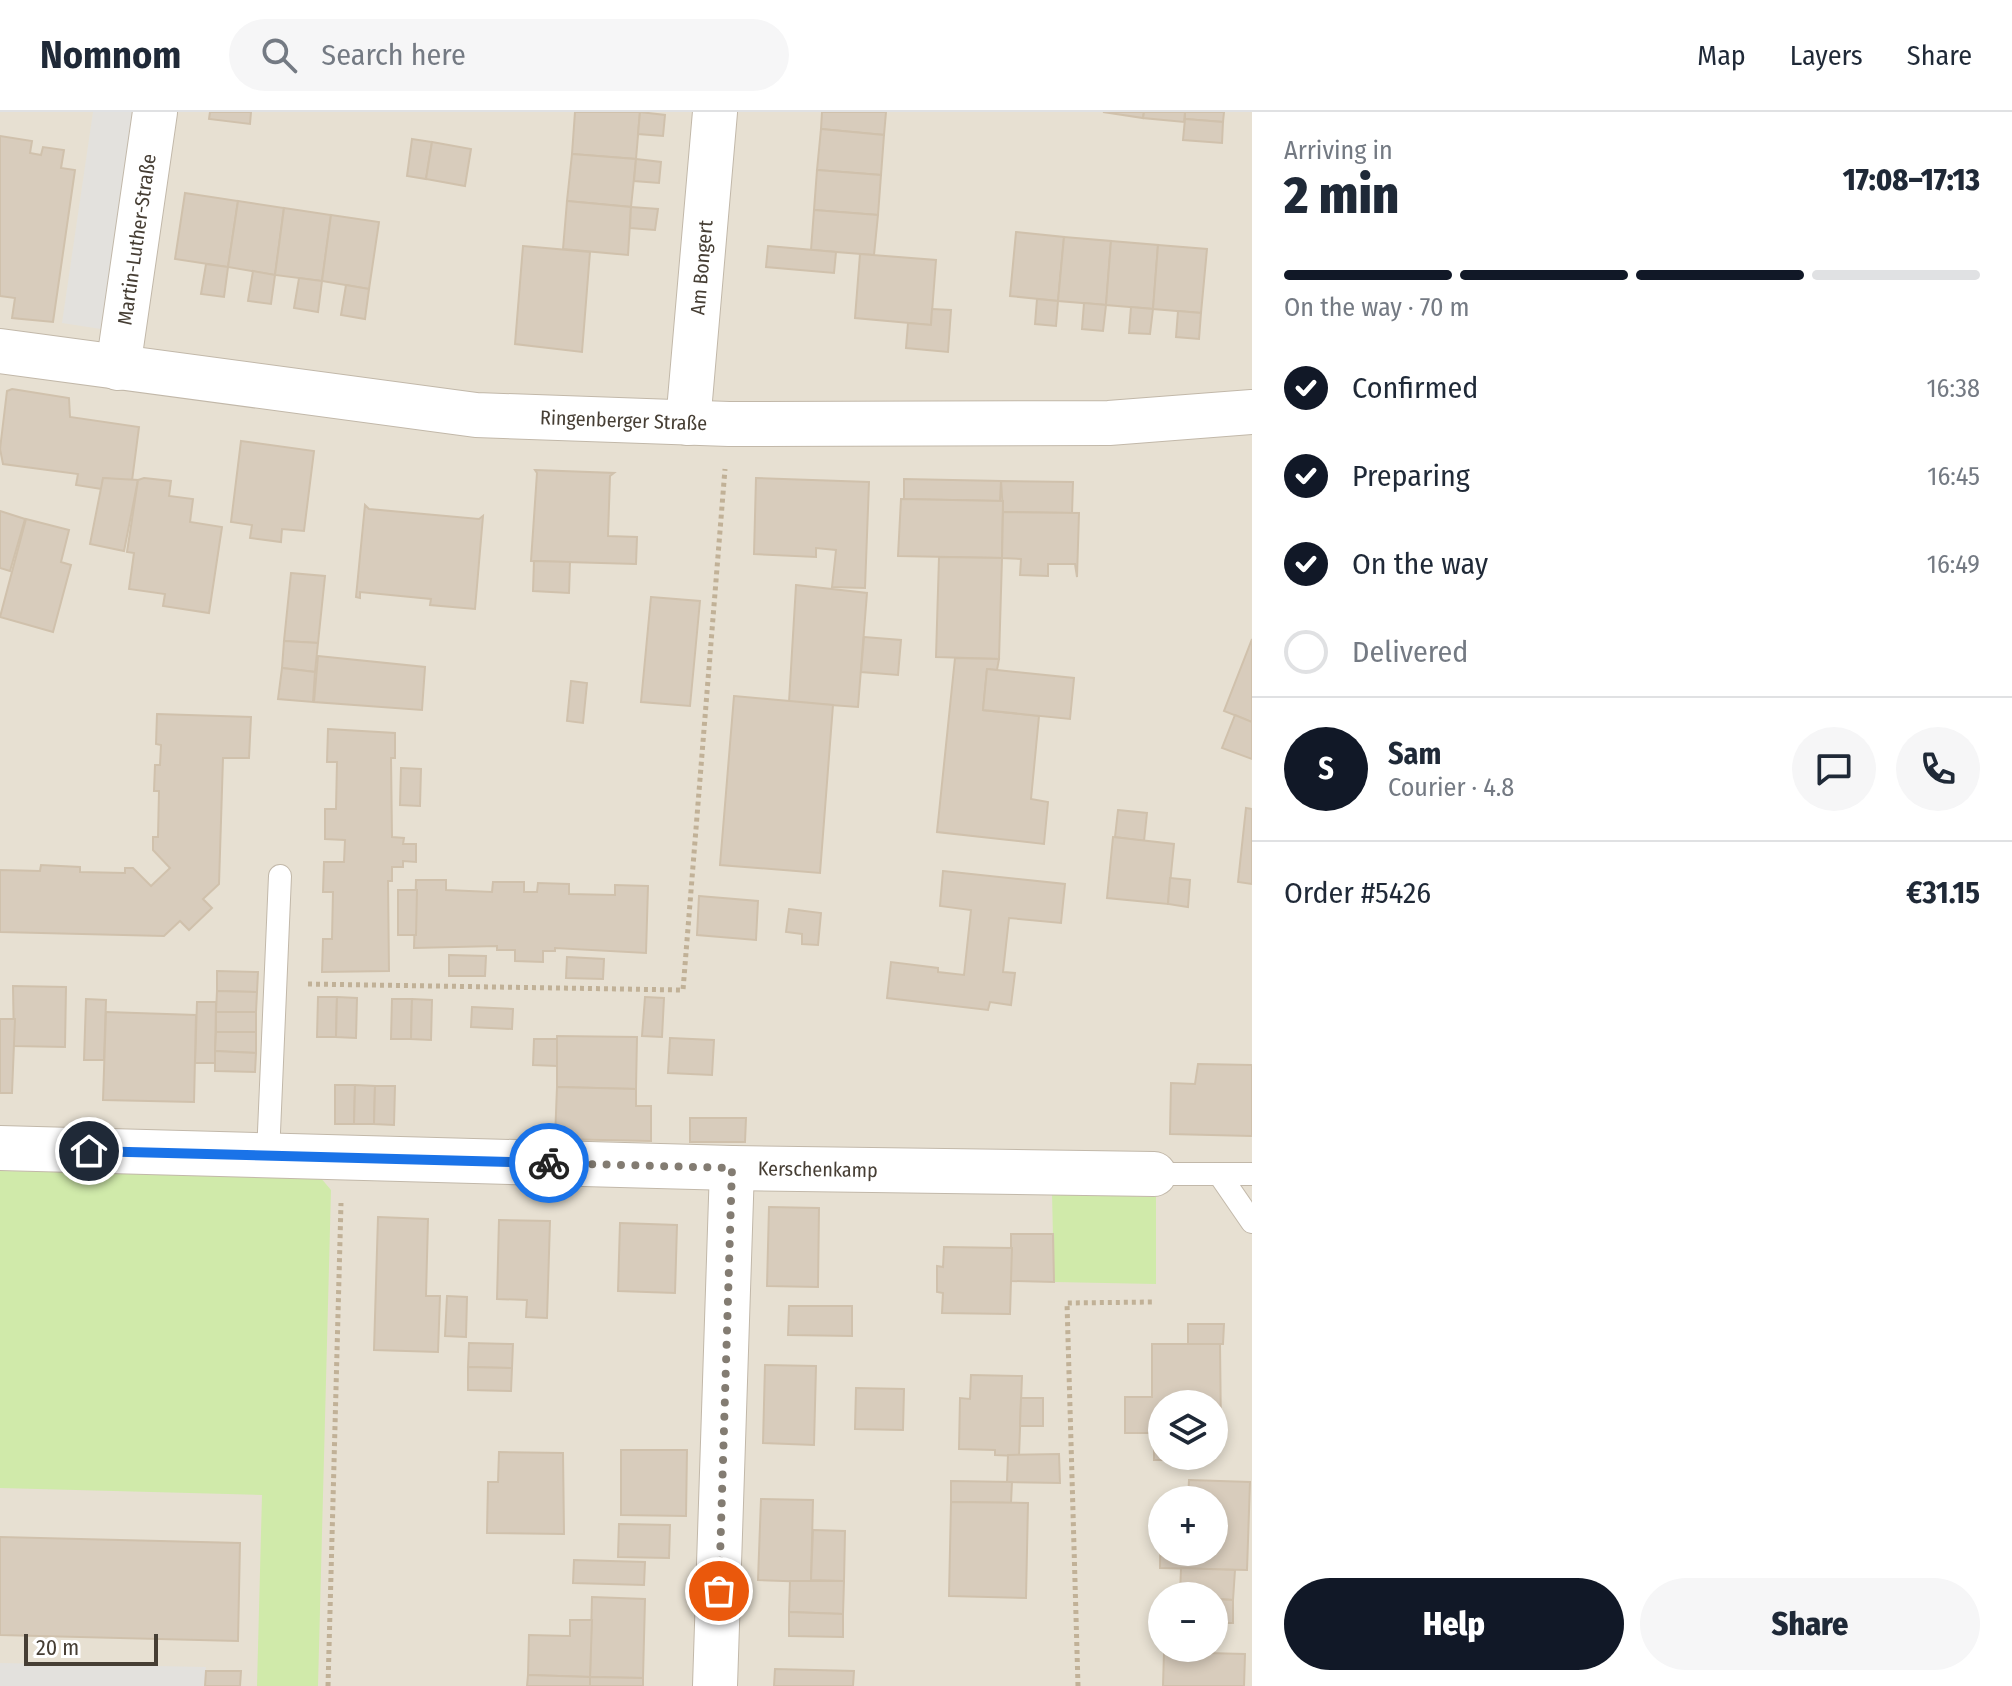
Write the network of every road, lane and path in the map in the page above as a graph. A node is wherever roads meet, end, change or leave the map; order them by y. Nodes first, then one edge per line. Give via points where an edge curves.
1 (155, 112) edge
2 (715, 112) edge
3 (0, 351) edge
4 (118, 368) junction
5 (1252, 412) edge
6 (708, 424) junction
7 (280, 876) dead end
8 (274, 983) junction
9 (0, 1148) edge
10 (268, 1155) junction
11 (342, 1157) junction
12 (732, 1168) junction
13 (1154, 1174) joint
14 (1219, 1174) junction
15 (1252, 1174) edge
16 (1252, 1222) edge
17 (1153, 1302) dead end
18 (328, 1686) edge
19 (715, 1686) edge
20 (1078, 1686) edge

1 - 4 street, Martin-Luther-Straße
2 - 6 street, Am Bongert
3 - 4 street, Ringenberger Straße
4 - 6 street, Ringenberger Straße via 476,415
5 - 6 street, Ringenberger Straße via 1109,423
6 - 8 path via 683,990
7 - 8 lane
8 - 10 lane
9 - 10 street, Kerschenkamp
10 - 11 street, Kerschenkamp
11 - 12 street, Kerschenkamp
11 - 18 path
12 - 13 street, Kerschenkamp
12 - 19 street
13 - 14 lane
14 - 15 lane
14 - 16 lane
17 - 20 path via 1067,1303

